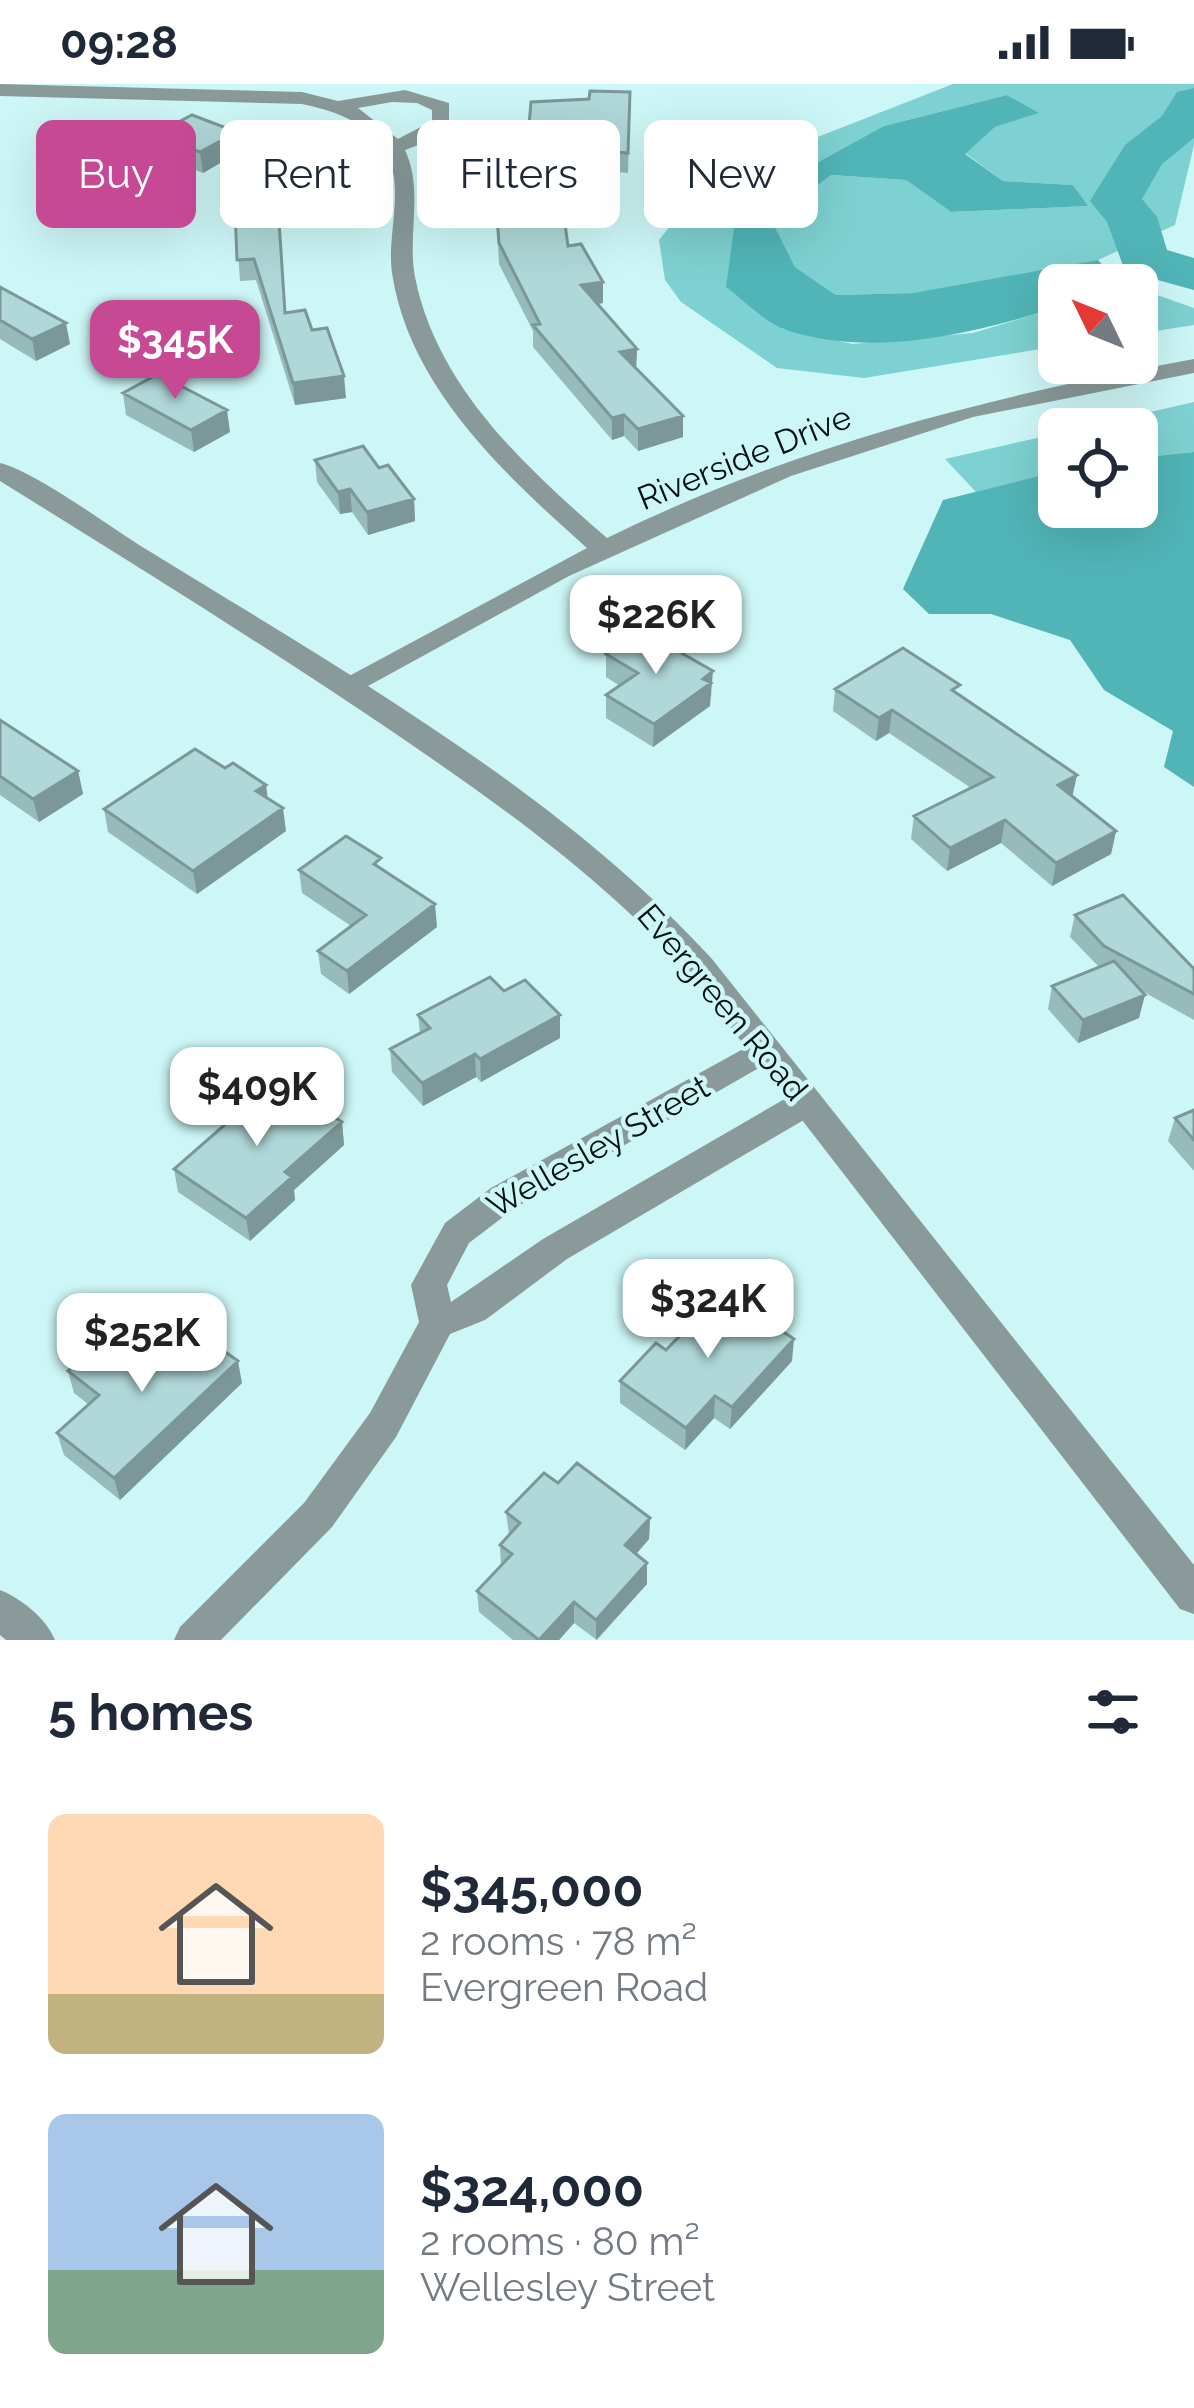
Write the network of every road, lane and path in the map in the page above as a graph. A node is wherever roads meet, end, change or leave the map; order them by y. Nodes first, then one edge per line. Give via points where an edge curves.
1 (0, 90) edge
2 (340, 107) junction
3 (394, 147) junction
4 (1194, 366) edge
5 (0, 470) edge
6 (604, 550) junction
7 (348, 688) junction
8 (766, 1049) junction
9 (807, 1102) junction
10 (437, 1323) junction
11 (1194, 1596) edge
12 (0, 1609) edge
13 (35, 1640) edge
14 (194, 1640) edge

1 - 2 street via 254,94
2 - 3 street
2 - 3 street via 400,97 442,107 442,123 430,134
3 - 6 street via 402,170 403,271 434,359 510,461
4 - 6 street, Riverside Drive via 931,421 765,480
5 - 7 street, Evergreen Road
6 - 7 street, Riverside Drive
7 - 8 street, Evergreen Road via 622,884
8 - 9 street, Evergreen Road
8 - 10 street, Wellesley Street via 476,1216 457,1233 429,1285
9 - 10 street, Wellesley Street
9 - 11 street, Evergreen Road
10 - 14 street, Wellesley Street via 352,1471
12 - 13 street

